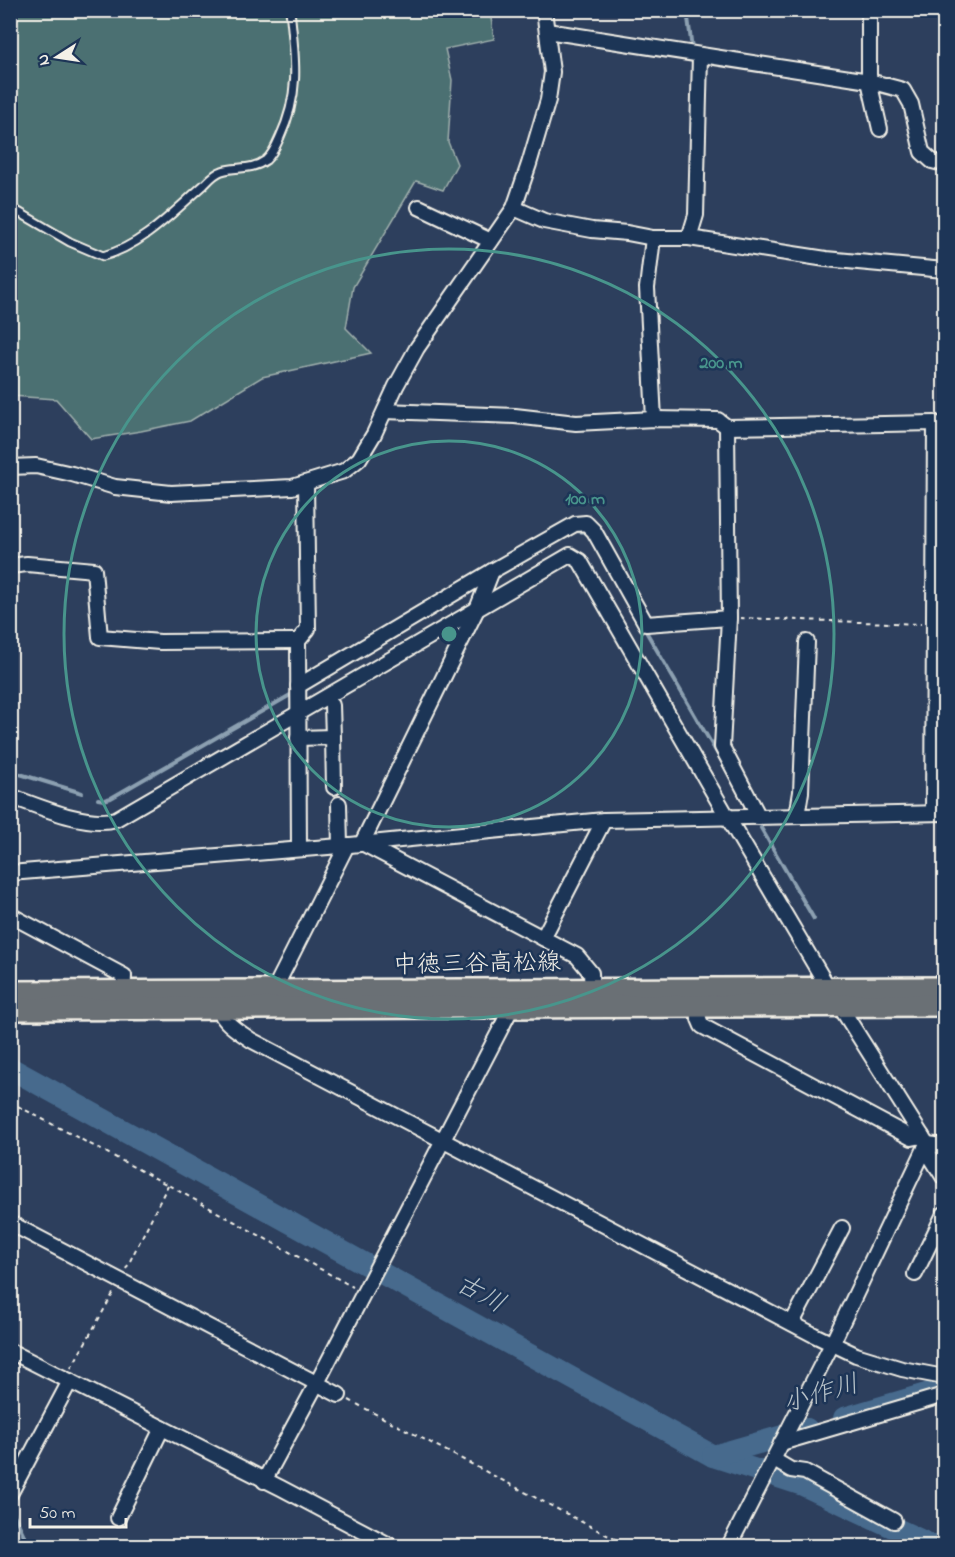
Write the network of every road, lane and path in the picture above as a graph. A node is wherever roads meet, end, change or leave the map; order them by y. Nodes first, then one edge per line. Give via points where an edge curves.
1 (290, 10) edge
2 (544, 10) edge
3 (869, 10) edge
4 (547, 31) junction
5 (700, 56) junction
6 (869, 81) junction
7 (880, 129) dead end
8 (945, 164) edge
9 (10, 207) edge
10 (419, 207) dead end
11 (514, 208) junction
12 (652, 238) junction
13 (689, 238) junction
14 (491, 241) junction
15 (945, 270) edge
16 (384, 411) junction
17 (654, 419) junction
18 (727, 427) junction
19 (10, 468) edge
20 (306, 483) junction
21 (10, 566) edge
22 (492, 571) junction
23 (477, 609) junction
24 (729, 618) junction
25 (934, 625) junction
26 (298, 641) junction
27 (807, 642) dead end
28 (298, 686) junction
29 (332, 705) dead end
30 (298, 714) junction
31 (333, 737) junction
32 (298, 738) junction
33 (334, 788) dead end
34 (10, 796) edge
35 (339, 804) dead end
36 (939, 813) edge
37 (797, 816) junction
38 (759, 817) junction
39 (728, 818) junction
40 (604, 820) junction
41 (362, 843) junction
42 (344, 845) junction
43 (298, 849) junction
44 (10, 873) edge
45 (10, 915) edge
46 (543, 938) junction
47 (945, 988) edge
48 (278, 992) junction
49 (10, 993) edge
50 (834, 997) junction
51 (592, 998) junction
52 (698, 998) junction
53 (516, 999) junction
54 (123, 1000) junction
55 (218, 1000) junction
56 (945, 1005) edge
57 (10, 1009) edge
58 (10, 1102) edge
59 (442, 1140) junction
60 (925, 1142) junction
61 (945, 1146) edge
62 (945, 1178) edge
63 (945, 1214) edge
64 (10, 1223) edge
65 (842, 1228) dead end
66 (915, 1274) dead end
67 (365, 1290) junction
68 (792, 1323) junction
69 (832, 1344) junction
70 (10, 1351) edge
71 (945, 1377) edge
72 (70, 1381) junction
73 (317, 1383) junction
74 (945, 1395) edge
75 (345, 1398) joint
76 (162, 1428) junction
77 (782, 1442) junction
78 (773, 1462) junction
79 (272, 1484) junction
80 (10, 1494) edge
81 (118, 1518) dead end
82 (894, 1521) dead end
83 (391, 1546) edge
84 (628, 1546) edge
85 (729, 1546) edge

1 - 9 lane via 296,65 294,91 287,123 267,159 255,166 221,171 159,225 125,248 103,256
2 - 4 street
3 - 6 street
4 - 5 street
4 - 11 street via 552,72 548,100
5 - 6 street
5 - 13 street via 696,215
6 - 7 street
6 - 8 street via 903,90 911,104 922,152 932,161
10 - 14 street
11 - 12 street via 544,221
11 - 14 street
12 - 13 street
12 - 17 street via 647,288
13 - 15 street via 826,259
14 - 16 street via 417,348
16 - 17 street via 514,416 576,423
16 - 20 street via 359,459 344,471
17 - 18 street via 718,420
18 - 24 street
18 - 25 street via 935,423
19 - 20 street via 36,466 115,487 171,493 267,489
20 - 26 street via 308,629
21 - 26 street via 94,570 100,637 160,642
22 - 23 street
22 - 24 street via 575,524 586,523 646,624
22 - 28 street
23 - 30 street
23 - 39 street via 570,555 580,561
23 - 41 street
24 - 25 path
24 - 38 street via 722,747
25 - 36 street
26 - 28 street
27 - 37 street
28 - 30 street
29 - 31 street
30 - 32 street
30 - 34 street via 106,822 69,816
31 - 32 street
31 - 33 street
32 - 43 street
35 - 42 street
36 - 37 street
37 - 38 street
38 - 39 street
39 - 40 street
39 - 50 street
40 - 41 street
40 - 46 street
41 - 42 street
41 - 46 street
42 - 43 street
42 - 48 street via 278,982
43 - 44 street
45 - 54 street via 124,976
46 - 51 street via 577,956 591,973
47 - 50 main road, 中徳三谷高松線
48 - 53 main road, 中徳三谷高松線
48 - 55 main road, 中徳三谷高松線
49 - 54 main road, 中徳三谷高松線
50 - 52 main road, 中徳三谷高松線
50 - 56 main road, 中徳三谷高松線
50 - 60 street
51 - 52 main road, 中徳三谷高松線
51 - 53 main road, 中徳三谷高松線
52 - 60 street via 702,1026
53 - 55 main road, 中徳三谷高松線
53 - 59 street
54 - 55 main road, 中徳三谷高松線
54 - 57 main road, 中徳三谷高松線
55 - 59 street via 225,1021 251,1040
58 - 67 path
59 - 67 street
59 - 68 street
60 - 61 street
60 - 62 street
60 - 69 street
63 - 66 street
64 - 73 street
65 - 68 street
67 - 73 street
68 - 69 street
69 - 71 street via 902,1369
69 - 77 street
70 - 72 street
72 - 76 street
72 - 80 street
73 - 75 street
73 - 79 street
74 - 77 street
75 - 84 path
76 - 79 street
76 - 81 street
77 - 78 street
78 - 82 street via 805,1472
78 - 85 street
79 - 83 street

